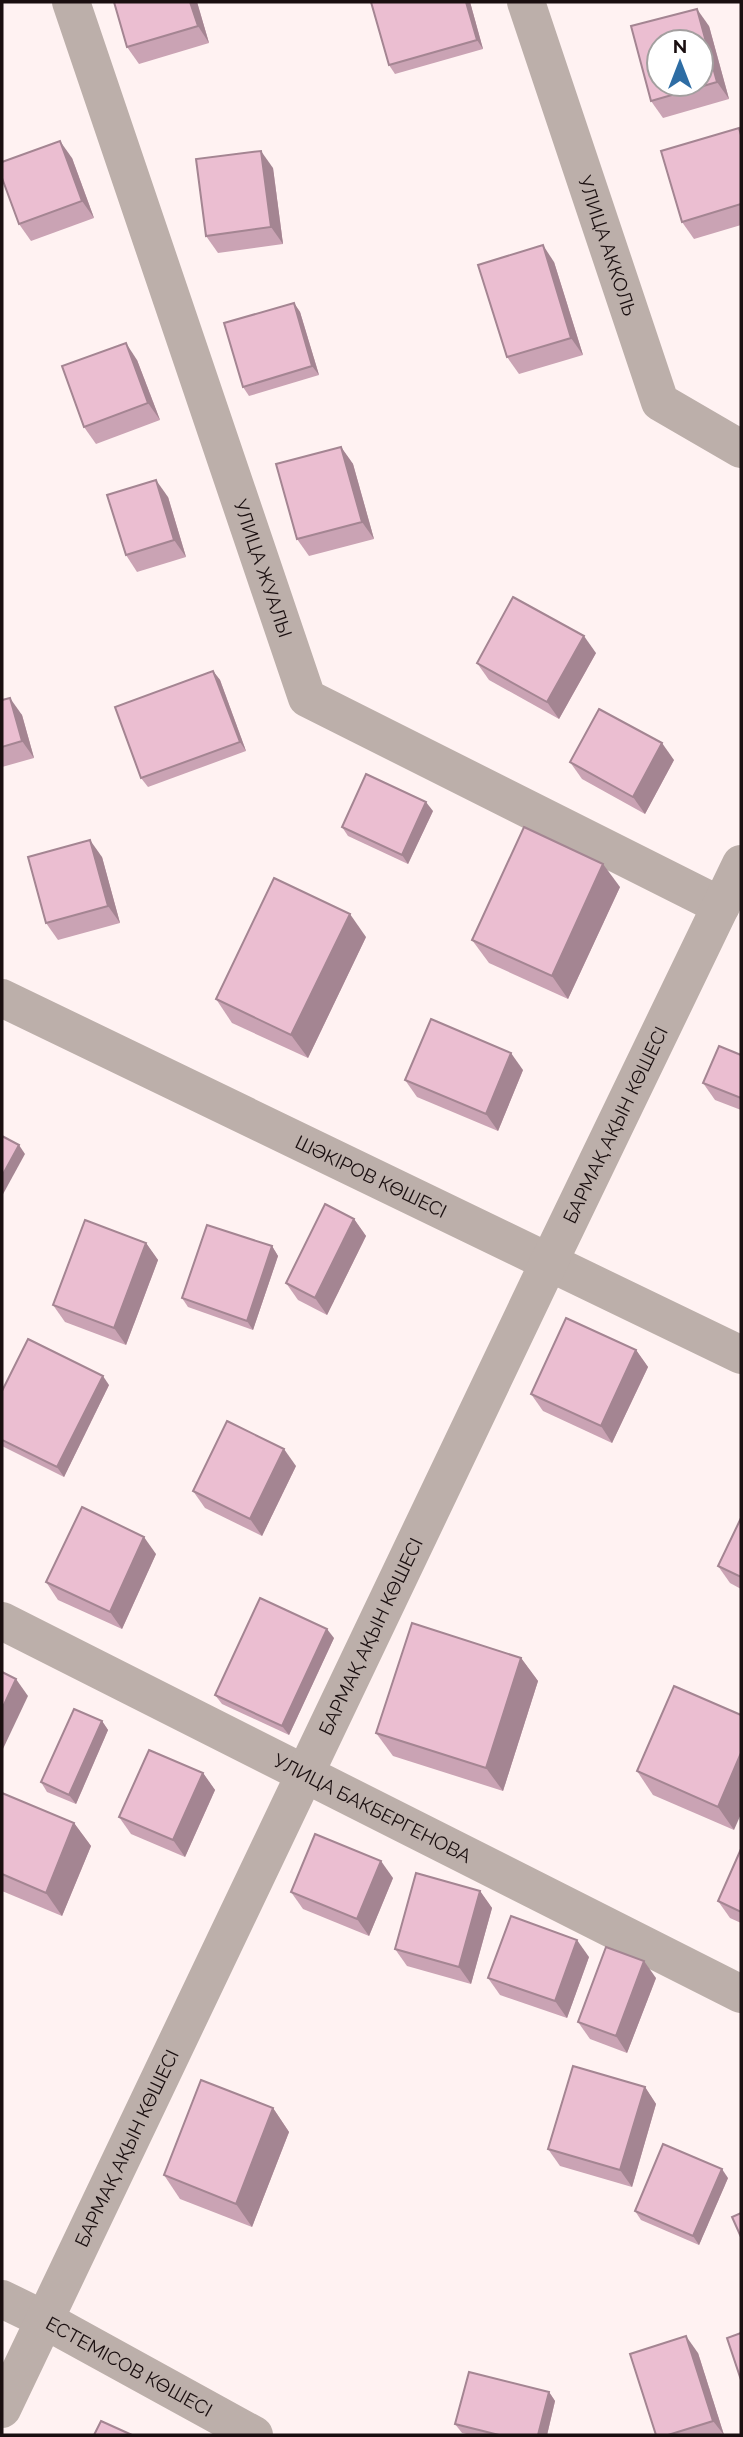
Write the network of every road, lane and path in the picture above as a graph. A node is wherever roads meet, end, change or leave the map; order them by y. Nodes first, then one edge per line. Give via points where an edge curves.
1 (71, 2) edge
2 (526, 2) edge
3 (741, 449) edge
4 (741, 864) edge
5 (721, 906) junction
6 (2, 998) edge
7 (549, 1262) junction
8 (741, 1355) edge
9 (2, 1621) edge
10 (304, 1774) junction
11 (741, 1994) edge
12 (2, 2299) edge
13 (43, 2319) junction
14 (2, 2409) edge
15 (254, 2435) edge

1 - 5 street, УЛИЦА ЖУАЛЫ via 307,698
2 - 3 street, УЛИЦА АККОЛЬ via 660,402
4 - 5 street, БАРМАҚ АҚЫН КӨШЕСІ
5 - 7 street, БАРМАҚ АҚЫН КӨШЕСІ
6 - 7 street, ШӘКІРОВ КӨШЕСІ
7 - 8 street, ШӘКІРОВ КӨШЕСІ
7 - 10 street, БАРМАҚ АҚЫН КӨШЕСІ
9 - 10 street, УЛИЦА БАКБЕРГЕНОВА
10 - 11 street, УЛИЦА БАКБЕРГЕНОВА
10 - 13 street, БАРМАҚ АҚЫН КӨШЕСІ
12 - 13 street, ЕСТЕМІСОВ КӨШЕСІ
13 - 14 street, БАРМАҚ АҚЫН КӨШЕСІ
13 - 15 street, ЕСТЕМІСОВ КӨШЕСІ

